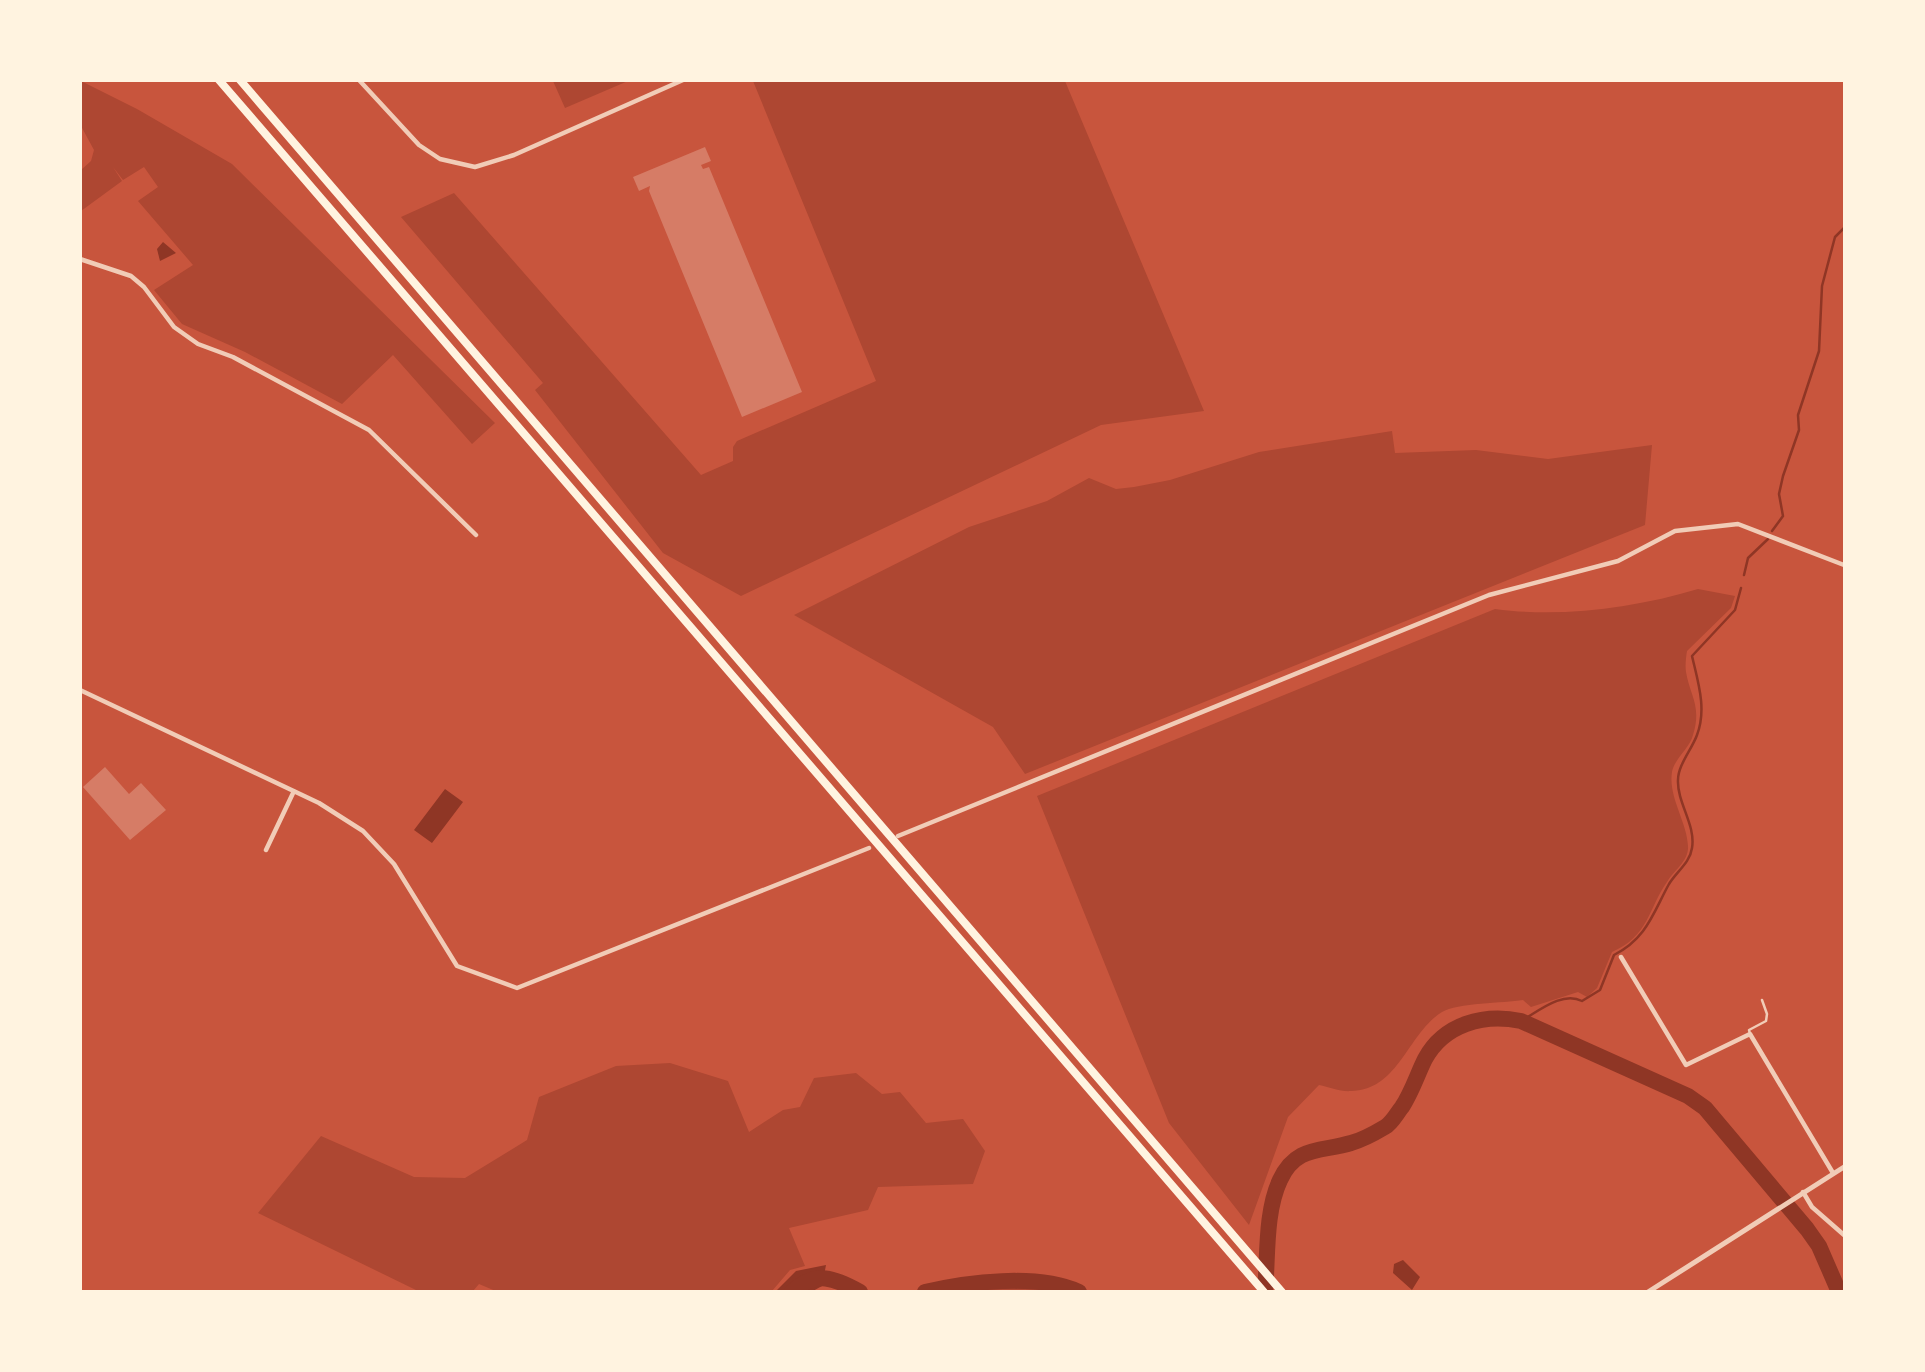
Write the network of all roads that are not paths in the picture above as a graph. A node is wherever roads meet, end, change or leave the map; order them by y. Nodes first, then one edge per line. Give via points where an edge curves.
1 (219, 80) edge
2 (240, 80) edge
3 (359, 80) edge
4 (683, 80) edge
5 (366, 83) edge
6 (80, 259) edge
7 (476, 535) dead end
8 (1844, 565) edge
9 (80, 690) edge
10 (295, 791) junction
11 (898, 836) dead end
12 (869, 848) dead end
13 (266, 850) dead end
14 (1621, 957) dead end
15 (1762, 1000) dead end
16 (1750, 1034) junction
17 (1844, 1167) edge
18 (1833, 1173) junction
19 (1800, 1194) junction
20 (1844, 1235) edge
21 (1264, 1292) edge
22 (1282, 1292) edge
23 (1647, 1292) edge

1 - 21 highway
2 - 22 highway
3 - 5 street
4 - 5 street via 514,155 475,167 440,159 419,145
6 - 7 street via 131,276 174,327 191,340 233,357 369,430
8 - 11 street via 1738,524 1675,531 1618,561 1476,599
9 - 10 street
10 - 12 street via 350,822 382,850 457,966 517,988
10 - 13 street
14 - 16 street via 1686,1065
15 - 16 lane via 1766,1021 1749,1030
16 - 18 street
17 - 18 street
18 - 19 street
19 - 20 street
19 - 23 street

